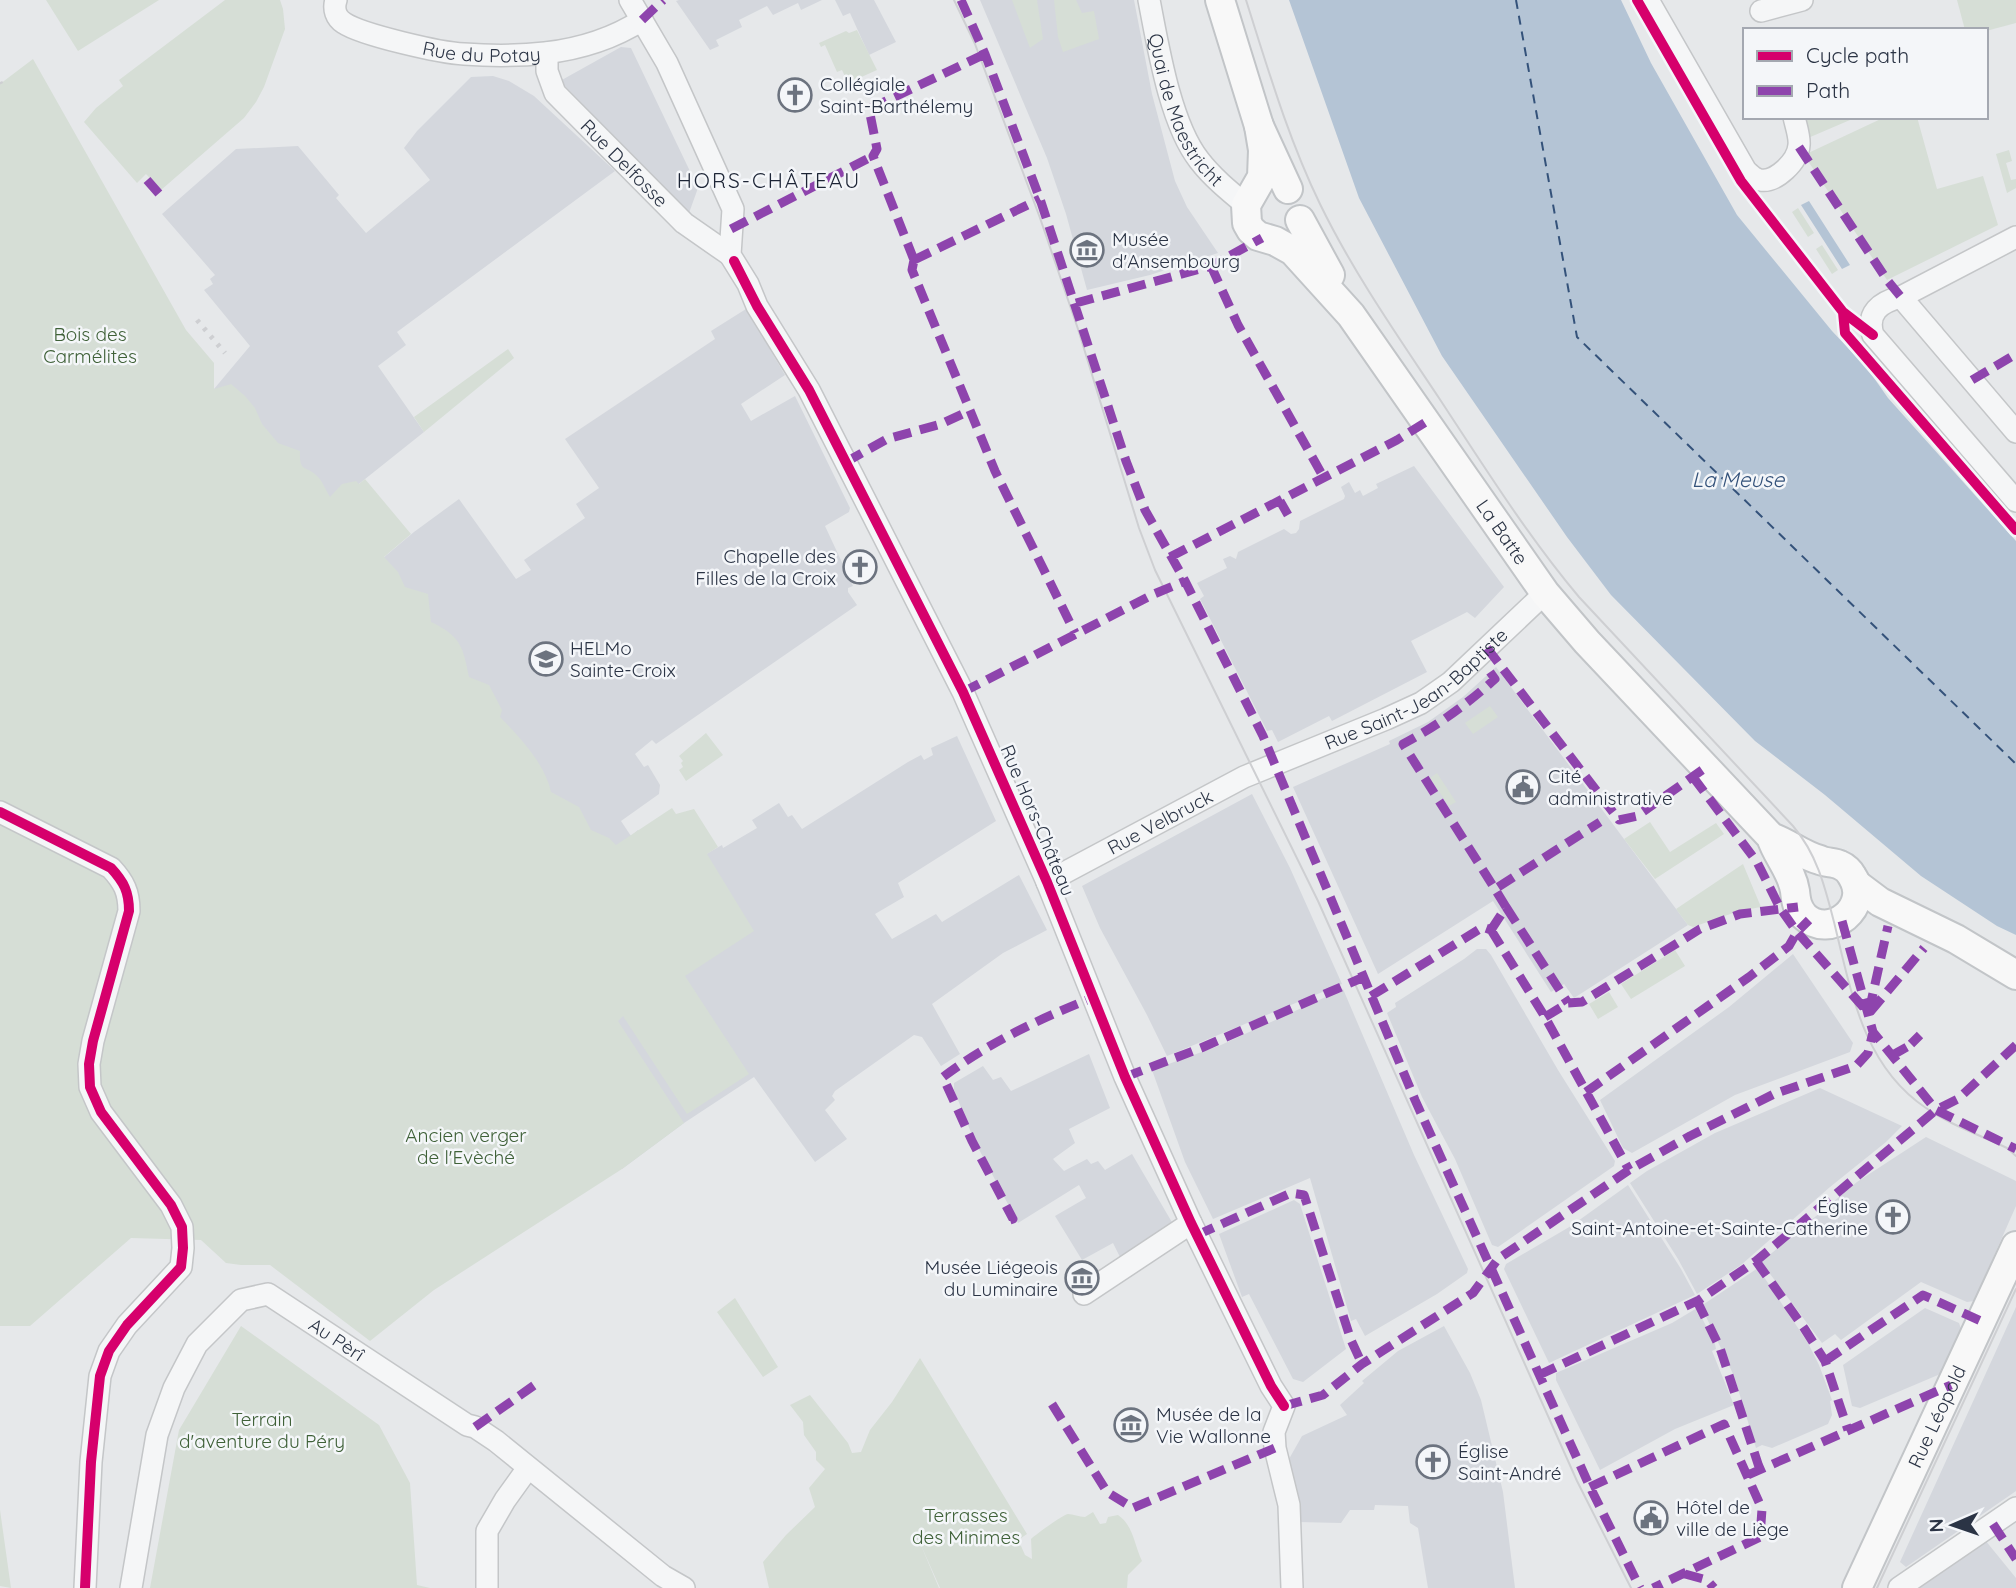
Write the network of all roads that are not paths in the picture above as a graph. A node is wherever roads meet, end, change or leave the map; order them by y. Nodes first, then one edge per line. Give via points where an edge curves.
1 (336, 0) edge
2 (631, 0) edge
3 (1149, 0) edge
4 (1220, 0) edge
5 (1648, 0) edge
6 (1802, 0) edge
7 (1762, 14) edge
8 (642, 20) junction
9 (547, 53) junction
10 (1794, 119) edge
11 (1259, 125) junction
12 (1288, 190) junction
13 (1251, 198) junction
14 (1300, 220) junction
15 (2016, 237) edge
16 (1275, 241) junction
17 (732, 258) junction
18 (1901, 297) junction
19 (1351, 315) junction
20 (2016, 432) edge
21 (2016, 501) edge
22 (1545, 593) junction
23 (1275, 765) joint
24 (0, 812) edge
25 (1771, 837) junction
26 (1823, 862) junction
27 (1047, 882) junction
28 (1856, 884) junction
29 (1795, 890) junction
30 (1849, 915) junction
31 (2016, 976) edge
32 (1191, 1223) junction
33 (2015, 1252) edge
34 (1084, 1294) dead end
35 (528, 1468) junction
36 (2016, 1508) edge
37 (1864, 1586) edge
38 (85, 1588) edge
39 (131, 1588) edge
40 (486, 1588) edge
41 (684, 1588) edge
42 (1292, 1588) edge
43 (1899, 1588) edge

1 - 9 street, Rue du Potay via 336,15 343,23 402,42 462,54
2 - 8 street
3 - 13 street, Quai de Maestricht via 1168,87 1185,138 1213,176
4 - 11 main road, Quai de Maestricht
5 - 10 street via 1756,180 1779,175 1791,162 1799,147
6 - 7 street
8 - 9 street, Rue du Potay via 596,41
8 - 17 street via 667,62 733,209
9 - 17 street, Rue Delfosse via 547,71 555,93 684,223
11 - 12 main road, Quai de Maestricht
11 - 13 main road, Quai de Maestricht via 1262,177
12 - 13 main road, Quai de Maestricht via 1272,184
12 - 14 main road, Quai de Maestricht via 1299,202
13 - 16 main road, Quai de Maestricht via 1247,223 1262,238
14 - 16 main road via 1291,234
14 - 19 main road, La Batte
15 - 18 street
16 - 19 main road, La Batte via 1293,251
17 - 27 street, Rue Hors-Château via 809,390 930,628
18 - 20 street
18 - 21 street via 1876,309 1871,316 1873,335
19 - 22 main road, La Batte
22 - 23 street, Rue Saint-Jean-Baptiste via 1421,703
22 - 25 main road, La Batte
23 - 27 street, Rue Velbruck via 1234,782
24 - 38 street via 111,869 123,880 129,911 93,1041 90,1087 101,1112 171,1205 181,1227 181,1266 127,1325 109,1351 100,1376
25 - 26 main road
25 - 29 main road
26 - 28 main road via 1840,864
26 - 29 main road via 1807,868
27 - 32 street, Rue Hors-Château via 1103,1027
28 - 30 main road via 1857,901
28 - 31 main road via 1880,902 1956,939
29 - 30 main road via 1802,914 1817,923 1834,923
30 - 31 main road
32 - 34 street
32 - 42 street, Rue Hors-Château via 1284,1406 1274,1432 1289,1505
33 - 37 main road, Rue Léopold
35 - 39 street, Au Pèrî via 496,1441 268,1294 241,1300 197,1345 164,1411
35 - 40 street via 487,1531
35 - 41 street, Au Pèrî
36 - 43 street

